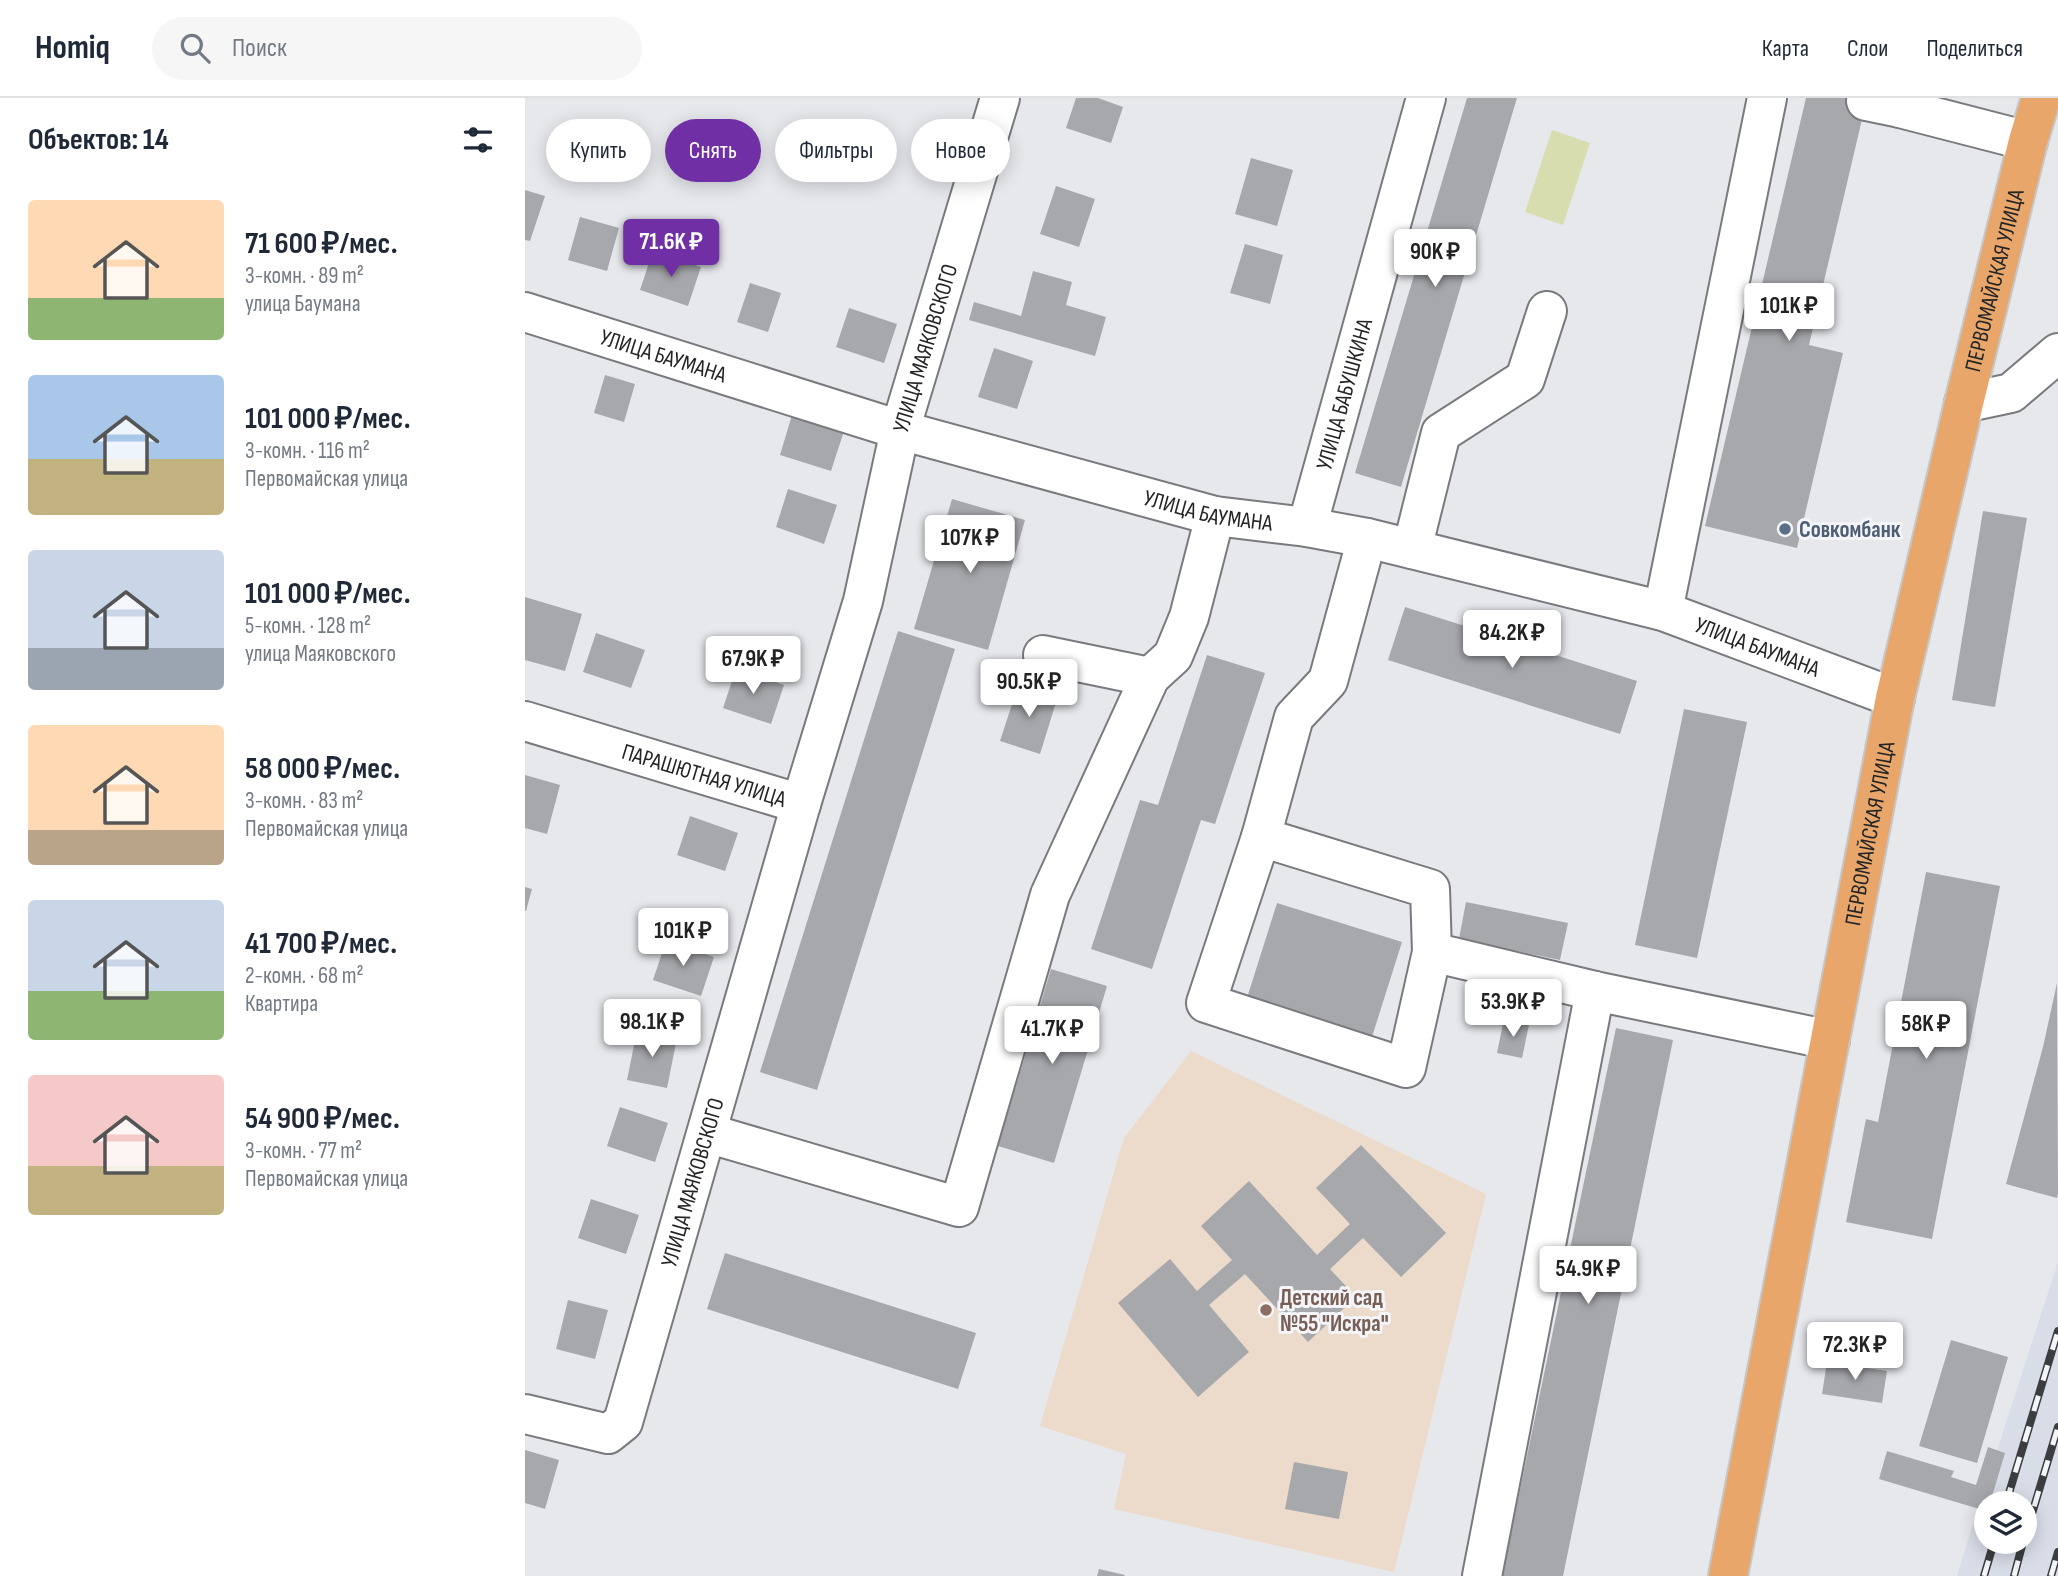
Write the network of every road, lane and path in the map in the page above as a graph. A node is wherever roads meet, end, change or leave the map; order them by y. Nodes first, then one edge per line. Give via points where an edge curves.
1 (1000, 98) edge
2 (1426, 98) edge
3 (1767, 98) edge
4 (2041, 98) edge
5 (1890, 102) edge
6 (2028, 141) junction
7 (1547, 311) dead end
8 (525, 312) edge
9 (2058, 353) edge
10 (1964, 403) junction
11 (900, 430) junction
12 (1215, 516) junction
13 (1307, 527) junction
14 (1367, 538) junction
15 (1412, 549) junction
16 (863, 601) joint
17 (1663, 611) junction
18 (1043, 654) dead end
19 (1150, 677) junction
20 (1895, 698) junction
21 (525, 721) edge
22 (801, 804) junction
23 (1261, 837) junction
24 (1433, 952) junction
25 (1595, 991) junction
26 (1830, 1040) junction
27 (707, 1133) junction
28 (525, 1414) edge
29 (1482, 1576) edge
30 (1728, 1576) edge

1 - 11 street, УЛИЦА МАЯКОВСКОГО
2 - 13 street, УЛИЦА БАБУШКИНА
3 - 17 street
4 - 6 main road, ПЕРВОМАЙСКАЯ УЛИЦА
5 - 6 street
6 - 10 main road, ПЕРВОМАЙСКАЯ УЛИЦА
7 - 15 street via 1525,379 1441,433
8 - 11 street, УЛИЦА БАУМАНА
9 - 10 street via 2026,399
10 - 20 main road, ПЕРВОМАЙСКАЯ УЛИЦА
11 - 12 street, УЛИЦА БАУМАНА
11 - 16 street, УЛИЦА МАЯКОВСКОГО
12 - 13 street, УЛИЦА БАУМАНА
12 - 19 street via 1189,617 1173,656
13 - 14 street, УЛИЦА БАУМАНА
14 - 15 street, УЛИЦА БАУМАНА
14 - 23 street via 1328,681 1294,717
15 - 17 street, УЛИЦА БАУМАНА
16 - 22 street, ПАРАШЮТНАЯ УЛИЦА
17 - 20 street, УЛИЦА БАУМАНА
18 - 19 street
19 - 27 street via 1050,895 960,1207
20 - 26 main road, ПЕРВОМАЙСКАЯ УЛИЦА
21 - 22 street, ПАРАШЮТНАЯ УЛИЦА
22 - 27 street, УЛИЦА МАЯКОВСКОГО
23 - 24 street via 1430,888
23 - 24 street via 1206,1003 1406,1068
24 - 25 street
25 - 26 street
25 - 29 street
26 - 30 main road, ПЕРВОМАЙСКАЯ УЛИЦА
27 - 28 street, УЛИЦА МАЯКОВСКОГО via 623,1422 608,1434

